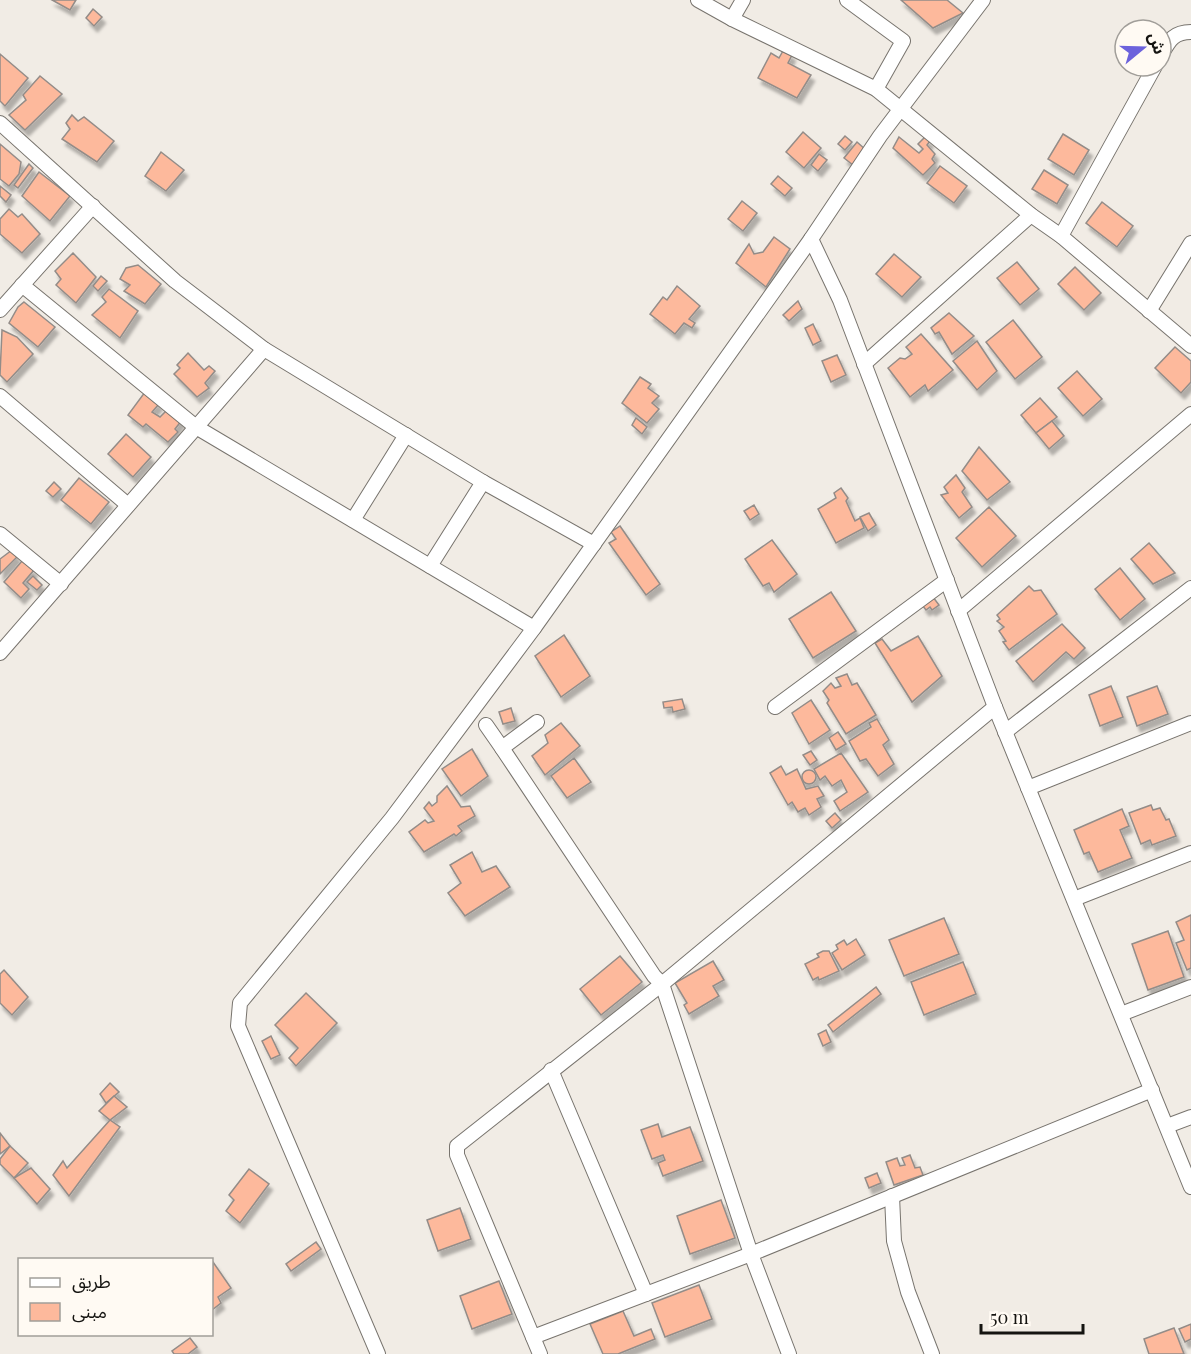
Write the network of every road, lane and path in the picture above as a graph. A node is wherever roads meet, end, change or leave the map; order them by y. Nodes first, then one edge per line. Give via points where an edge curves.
1 (698, 0) edge
2 (743, 0) edge
3 (847, 0) edge
4 (983, 0) edge
5 (732, 19) junction
6 (1191, 32) edge
7 (1173, 37) edge
8 (1148, 78) edge
9 (876, 89) junction
10 (903, 108) junction
11 (0, 123) edge
12 (93, 206) junction
13 (1031, 215) junction
14 (1060, 236) junction
15 (811, 239) junction
16 (1191, 243) edge
17 (22, 285) junction
18 (0, 310) edge
19 (1149, 311) junction
20 (1191, 346) edge
21 (264, 349) junction
22 (864, 364) junction
23 (0, 396) edge
24 (1191, 414) edge
25 (196, 427) junction
26 (406, 435) junction
27 (483, 482) junction
28 (128, 505) junction
29 (353, 520) junction
30 (0, 534) edge
31 (594, 544) junction
32 (430, 566) junction
33 (947, 580) junction
34 (61, 584) junction
35 (1191, 588) edge
36 (958, 611) junction
37 (534, 628) junction
38 (0, 653) edge
39 (775, 707) dead end
40 (995, 707) junction
41 (537, 722) dead end
42 (1191, 723) edge
43 (486, 725) dead end
44 (1005, 732) junction
45 (502, 748) junction
46 (1028, 788) junction
47 (1191, 853) edge
48 (1074, 899) junction
49 (662, 984) junction
50 (1191, 987) edge
51 (1121, 1014) junction
52 (551, 1070) junction
53 (1152, 1090) junction
54 (1191, 1117) edge
55 (1167, 1126) junction
56 (1191, 1187) edge
57 (892, 1196) junction
58 (751, 1254) junction
59 (646, 1294) junction
60 (533, 1337) junction
61 (378, 1354) edge
62 (540, 1354) edge
63 (789, 1354) edge
64 (932, 1354) edge

1 - 5 street
2 - 5 street
3 - 9 street via 903,41
4 - 10 street
5 - 9 street
6 - 7 street
8 - 14 street
9 - 10 street
10 - 13 street
10 - 15 street
11 - 12 street
12 - 17 street
12 - 21 street via 175,281
13 - 14 street
13 - 22 street
14 - 19 street
15 - 22 street
15 - 31 street
16 - 19 street
17 - 18 street
17 - 25 street
19 - 20 street
21 - 25 street
21 - 26 street
22 - 33 street
23 - 28 street
24 - 36 street
25 - 28 street
25 - 29 street
26 - 27 street
26 - 29 street
27 - 31 street
27 - 32 street
28 - 34 street
29 - 32 street
30 - 34 street
31 - 37 street
32 - 37 street
33 - 36 street
33 - 39 street
34 - 38 street
35 - 44 street
36 - 40 street
37 - 61 street via 392,818 240,1003 238,1026
40 - 44 street
40 - 49 street
41 - 45 street
42 - 46 street
43 - 45 street
44 - 46 street
45 - 49 street
46 - 48 street
47 - 48 street
48 - 51 street
49 - 52 street
49 - 58 street
50 - 51 street
51 - 53 street
52 - 59 street
52 - 60 street via 457,1146 457,1155
53 - 55 street
53 - 57 street
54 - 55 street
55 - 56 street
57 - 58 street
57 - 64 street via 894,1241
58 - 59 street
58 - 63 street
59 - 60 street
60 - 62 street

